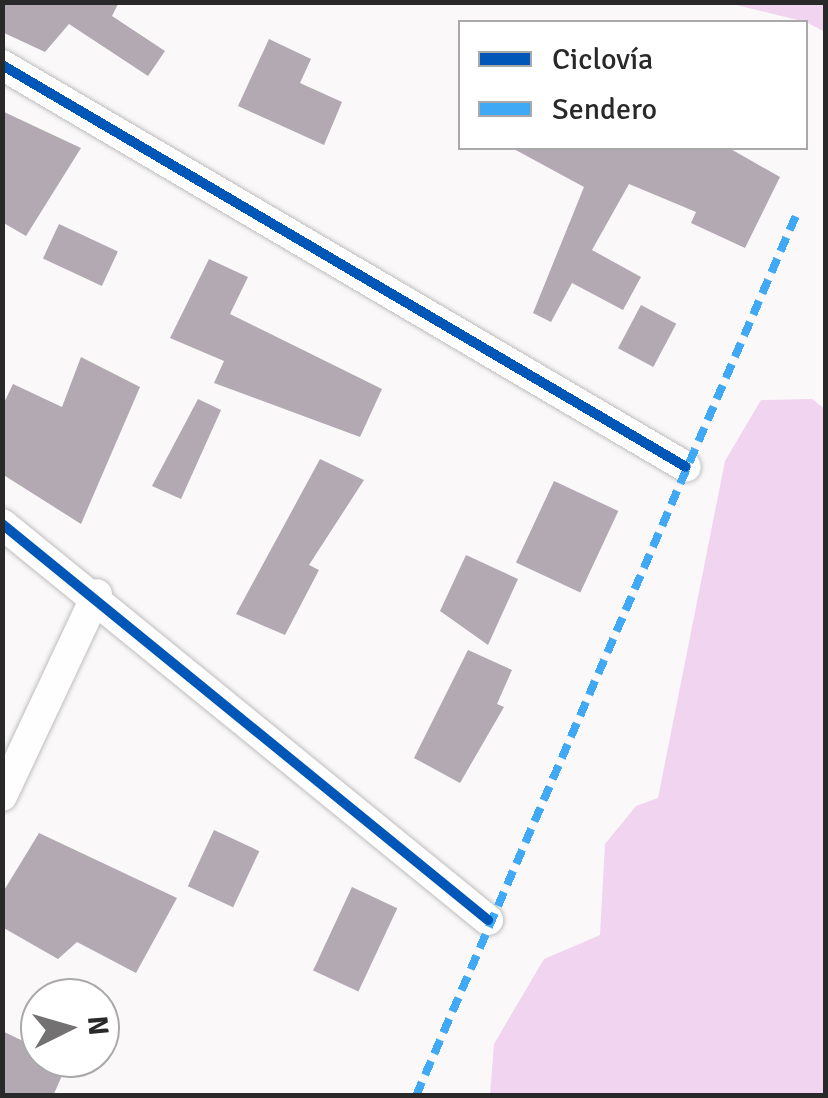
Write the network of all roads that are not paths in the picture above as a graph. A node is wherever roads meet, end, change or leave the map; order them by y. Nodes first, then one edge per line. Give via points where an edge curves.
1 (2, 65) edge
2 (686, 466) dead end
3 (2, 524) edge
4 (97, 594) junction
5 (2, 796) edge
6 (488, 920) dead end

1 - 2 street
3 - 4 street
4 - 5 street
4 - 6 street

